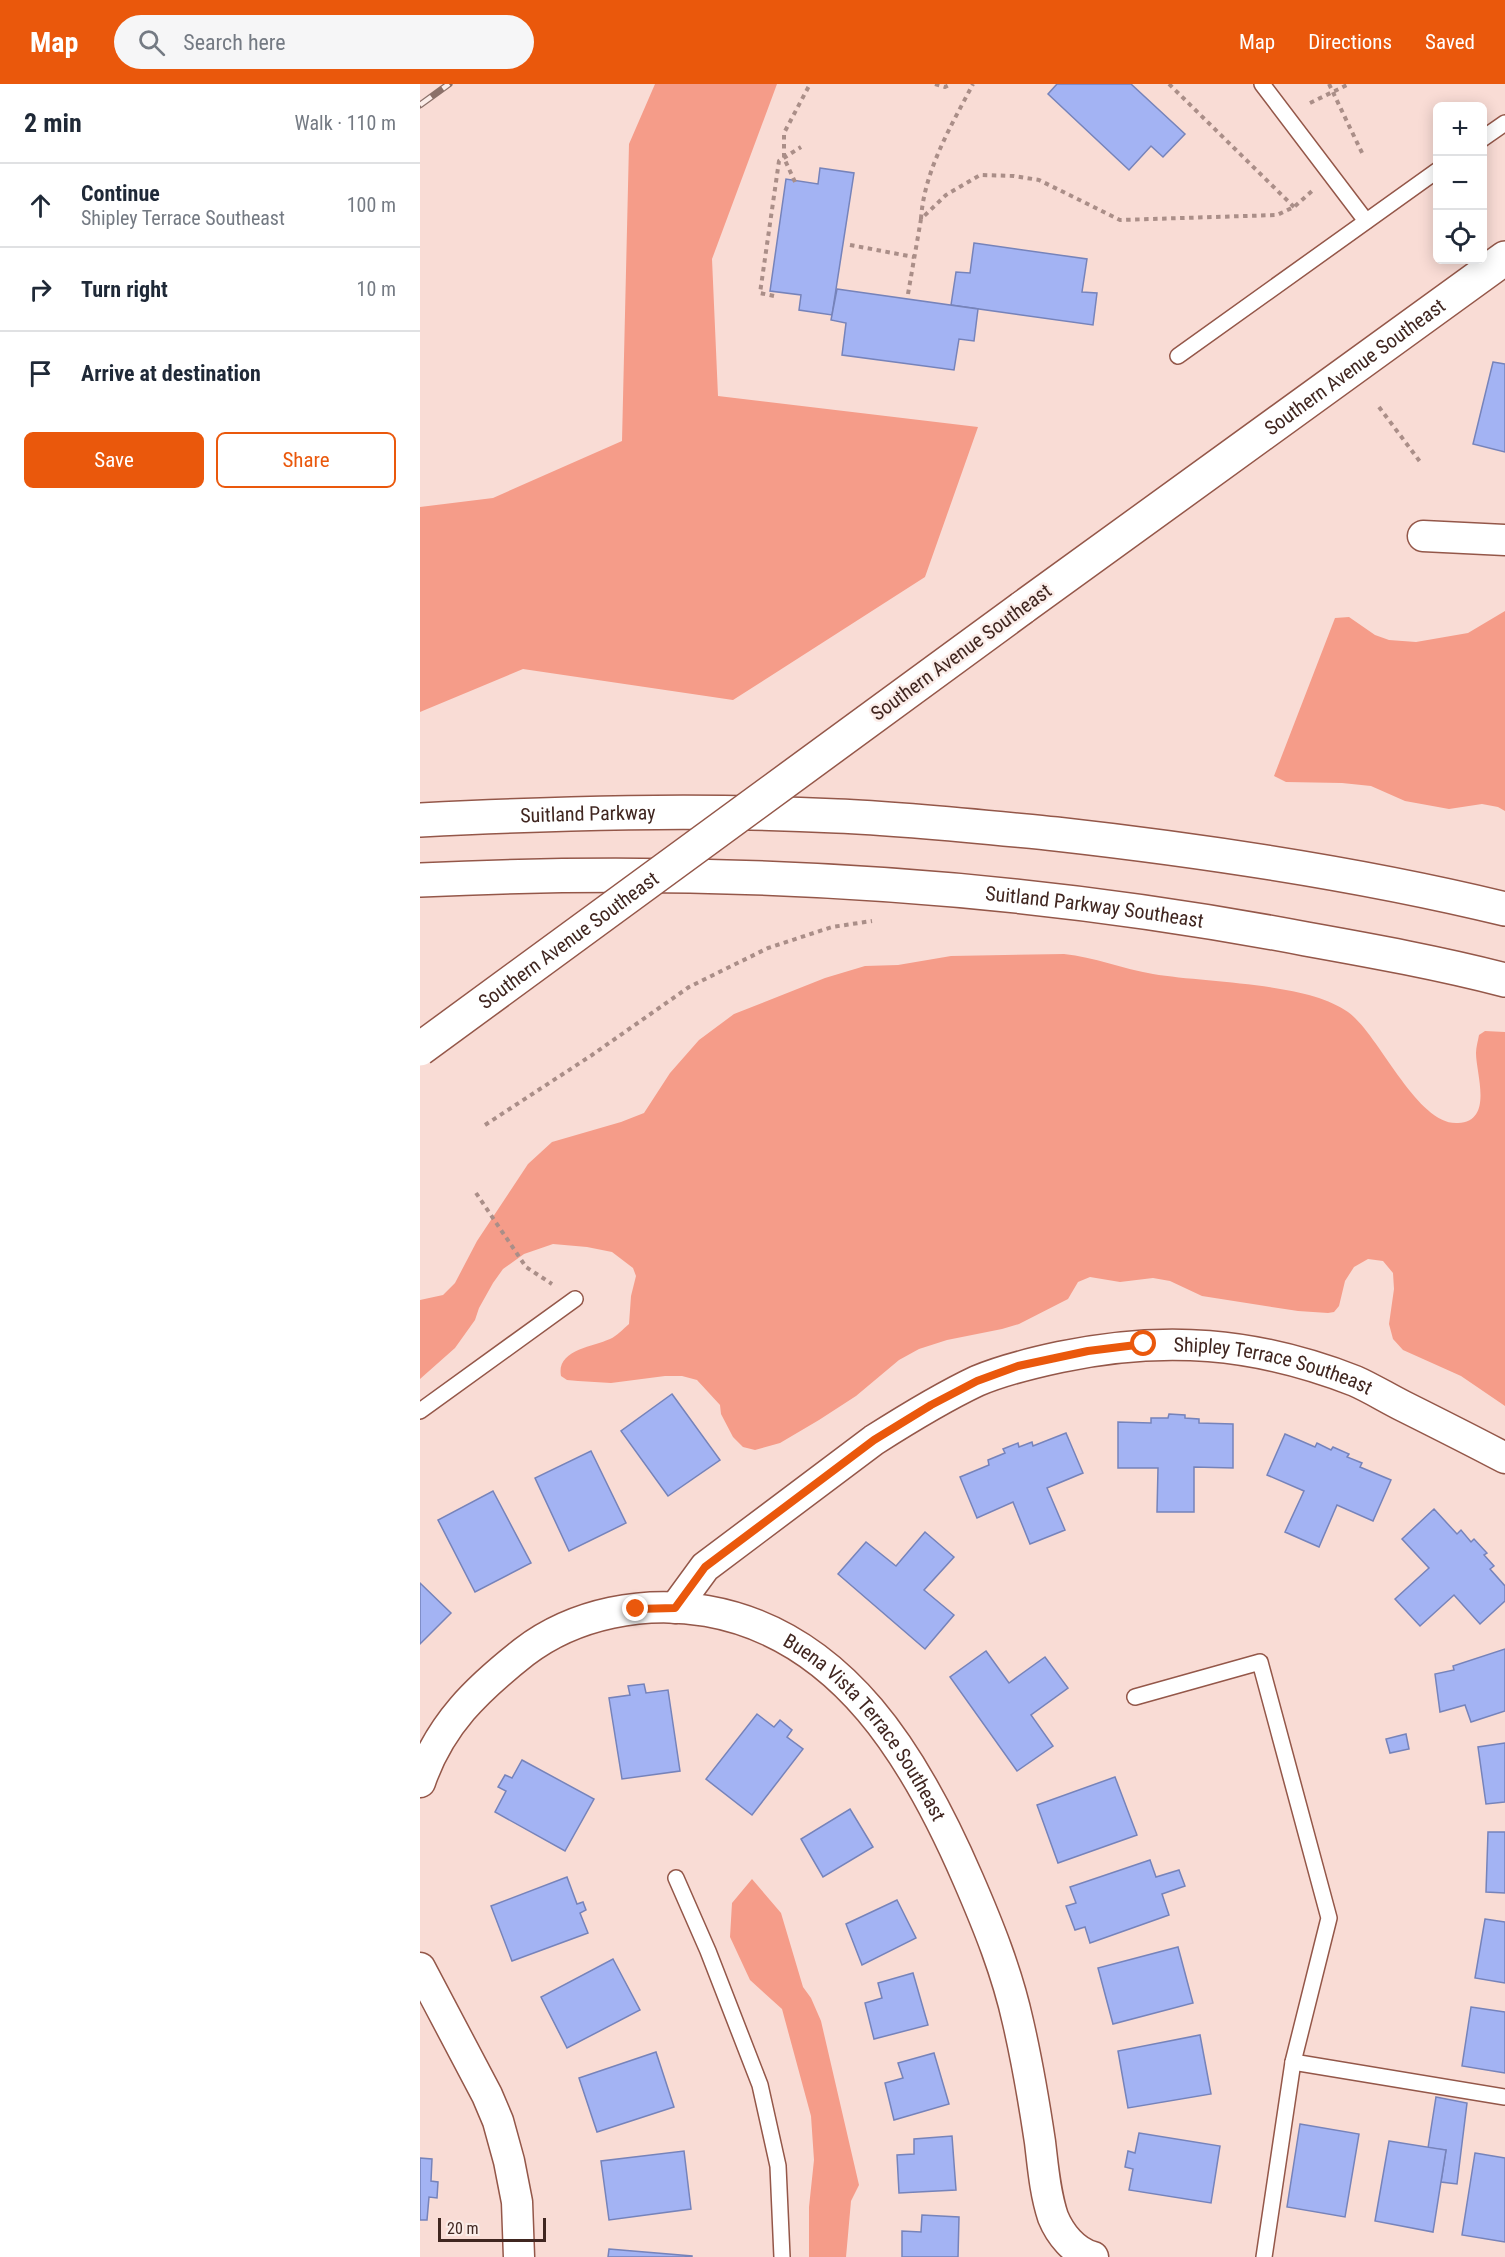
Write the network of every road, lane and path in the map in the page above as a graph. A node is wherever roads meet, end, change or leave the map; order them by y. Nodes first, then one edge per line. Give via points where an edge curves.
1 (810, 84) edge
2 (935, 84) edge
3 (951, 84) edge
4 (973, 84) edge
5 (1169, 84) edge
6 (1262, 84) edge
7 (1329, 84) edge
8 (1350, 84) edge
9 (1333, 91) junction
10 (1286, 116) junction
11 (1505, 123) edge
12 (1487, 136) edge
13 (801, 147) dead end
14 (1364, 157) dead end
15 (784, 158) junction
16 (1433, 174) edge
17 (1334, 178) junction
18 (795, 182) dead end
19 (1294, 207) junction
20 (921, 219) junction
21 (1366, 221) junction
22 (850, 245) dead end
23 (914, 256) junction
24 (1505, 258) edge
25 (908, 294) dead end
26 (774, 296) dead end
27 (1178, 356) dead end
28 (1379, 407) dead end
29 (1421, 464) dead end
30 (1423, 536) dead end
31 (1505, 540) edge
32 (420, 819) edge
33 (420, 880) edge
34 (1505, 909) edge
35 (883, 919) dead end
36 (1505, 980) edge
37 (420, 1049) edge
38 (485, 1125) dead end
39 (476, 1193) dead end
40 (575, 1299) joint
41 (420, 1411) edge
42 (1505, 1458) edge
43 (675, 1608) junction
44 (1135, 1697) dead end
45 (420, 1782) edge
46 (676, 1878) dead end
47 (420, 1968) edge
48 (1293, 2062) junction
49 (1505, 2097) edge
50 (1081, 2249) edge
51 (519, 2257) edge
52 (783, 2257) edge
53 (1263, 2257) edge

1 - 15 path via 784,132
2 - 3 path
4 - 20 path via 930,174
5 - 19 path
6 - 10 lane
7 - 9 path
8 - 9 path
9 - 10 path
9 - 14 path
10 - 17 lane
11 - 12 lane
13 - 15 path
15 - 18 path
15 - 26 path via 779,161 760,293
16 - 21 lane
17 - 19 path
17 - 21 lane
19 - 20 path via 1277,215 1120,220 1039,180 980,175 946,195
20 - 23 path
21 - 27 lane
22 - 23 path
23 - 25 path
24 - 37 main road, Southern Avenue Southeast, bridge
28 - 29 path
30 - 31 street
32 - 34 main road, Suitland Parkway via 757,814 904,820 1141,843 1293,866
33 - 36 main road, Suitland Parkway Southeast via 576,874 772,878 1095,904 1249,928
35 - 38 path via 832,927 768,948 689,987
39 - 40 path via 526,1267
40 - 41 lane
42 - 43 street, Shipley Terrace Southeast via 1357,1382 1271,1355 1176,1344 1088,1351 1002,1372 902,1422 705,1567
43 - 45 street, Buena Vista Terrace Southeast via 602,1615 535,1644 490,1679 445,1728
43 - 50 street, Buena Vista Terrace Southeast via 740,1618 794,1643 831,1670 867,1704 899,1749 958,1856 986,1921 1008,1982 1027,2065 1050,2206 1059,2229
44 - 48 lane via 1260,1662 1329,1918
46 - 52 lane via 760,2085 778,2166
47 - 51 street via 498,2121 518,2202
48 - 49 lane
48 - 53 lane

